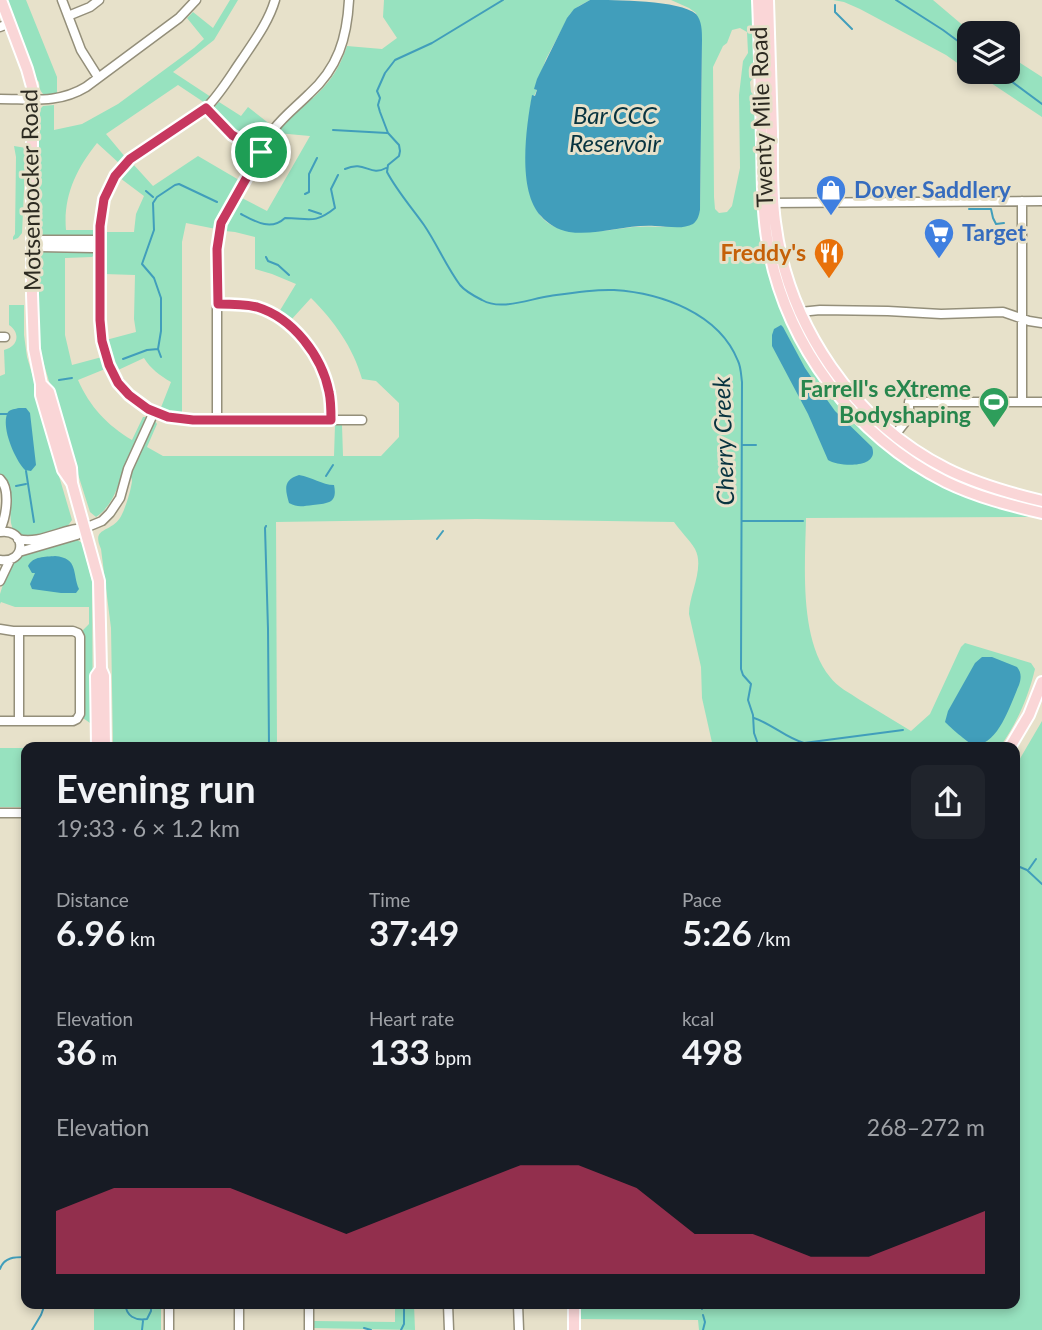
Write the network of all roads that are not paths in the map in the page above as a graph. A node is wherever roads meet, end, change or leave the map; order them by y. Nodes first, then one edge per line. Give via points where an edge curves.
1 (1, 0) edge
2 (62, 0) edge
3 (99, 0) edge
4 (196, 0) edge
5 (275, 0) edge
6 (349, 0) edge
7 (763, 4) edge
8 (68, 16) junction
9 (5, 25) edge
10 (99, 77) junction
11 (0, 99) edge
12 (33, 100) junction
13 (206, 108) junction
14 (261, 152) junction
15 (1022, 201) junction
16 (1042, 201) edge
17 (769, 203) junction
18 (32, 244) junction
19 (100, 244) junction
20 (771, 257) junction
21 (218, 304) junction
22 (800, 312) junction
23 (1022, 319) junction
24 (1042, 323) edge
25 (1022, 402) junction
26 (1042, 402) edge
27 (845, 404) junction
28 (154, 412) junction
29 (217, 420) junction
30 (331, 420) junction
31 (362, 420) dead end
32 (895, 435) junction
33 (0, 479) edge
34 (1042, 501) edge
35 (6, 512) junction
36 (1042, 513) edge
37 (85, 528) junction
38 (0, 531) edge
39 (16, 536) junction
40 (19, 552) junction
41 (3, 560) edge
42 (0, 582) edge
43 (0, 629) edge
44 (19, 631) junction
45 (102, 668) junction
46 (1042, 682) edge
47 (0, 720) edge
48 (19, 720) junction
49 (97, 742) edge
50 (104, 742) edge
51 (1013, 742) edge
52 (0, 813) edge
53 (21, 813) edge
54 (169, 1309) edge
55 (239, 1309) edge
56 (309, 1309) edge
57 (448, 1309) edge
58 (518, 1309) edge
59 (573, 1309) edge
60 (169, 1330) edge
61 (239, 1330) edge
62 (309, 1330) edge
63 (449, 1330) edge
64 (519, 1330) edge
65 (574, 1330) edge

1 - 9 main road, Motsenbocker Road
2 - 8 street
3 - 8 street
4 - 10 street via 179,18
5 - 13 street via 228,82
6 - 14 street via 344,41 333,67 277,124
7 - 17 main road, Twenty Mile Road
8 - 10 street via 83,55
9 - 12 main road, Motsenbocker Road via 30,79
10 - 12 street via 70,96
11 - 12 street
12 - 18 main road, Motsenbocker Road
13 - 14 street via 232,135
13 - 19 street via 134,156 118,172 103,204
14 - 21 street via 221,223
15 - 16 street
15 - 17 street
15 - 23 street
17 - 20 main road, Twenty Mile Road via 765,228
17 - 22 main road, Twenty Mile Road
18 - 19 street via 94,240
18 - 37 main road, Motsenbocker Road via 33,338 41,395
19 - 28 street via 100,330 109,365 129,395
20 - 22 main road via 791,308
20 - 27 main road, Twenty Mile Road via 800,339
21 - 29 street
21 - 30 street via 256,307 293,329 324,375
22 - 23 street via 999,311
22 - 32 main road, Twenty Mile Road via 837,375
23 - 24 street
23 - 25 street
25 - 26 street
25 - 32 street via 909,402 909,417
27 - 32 main road via 886,436
27 - 36 main road, Twenty Mile Road via 890,446 941,479 996,502
28 - 29 street via 181,419
28 - 37 street via 118,502 102,521
29 - 30 street
30 - 31 street
32 - 34 main road, Twenty Mile Road via 958,474
33 - 35 street via 5,484
35 - 38 street
35 - 39 street
37 - 39 street via 29,540
37 - 40 street via 77,535
37 - 45 main road, Motsenbocker Road via 99,587
38 - 39 street
39 - 40 street
40 - 41 street
41 - 42 street
43 - 44 street
44 - 48 street
44 - 48 street via 73,631 80,637 79,717 73,721
45 - 49 main road, Motsenbocker Road via 96,676
45 - 50 main road, Motsenbocker Road
46 - 51 main road
47 - 48 street
52 - 53 street
54 - 60 street
55 - 61 street
56 - 62 street
57 - 63 street
58 - 64 street
59 - 65 main road

